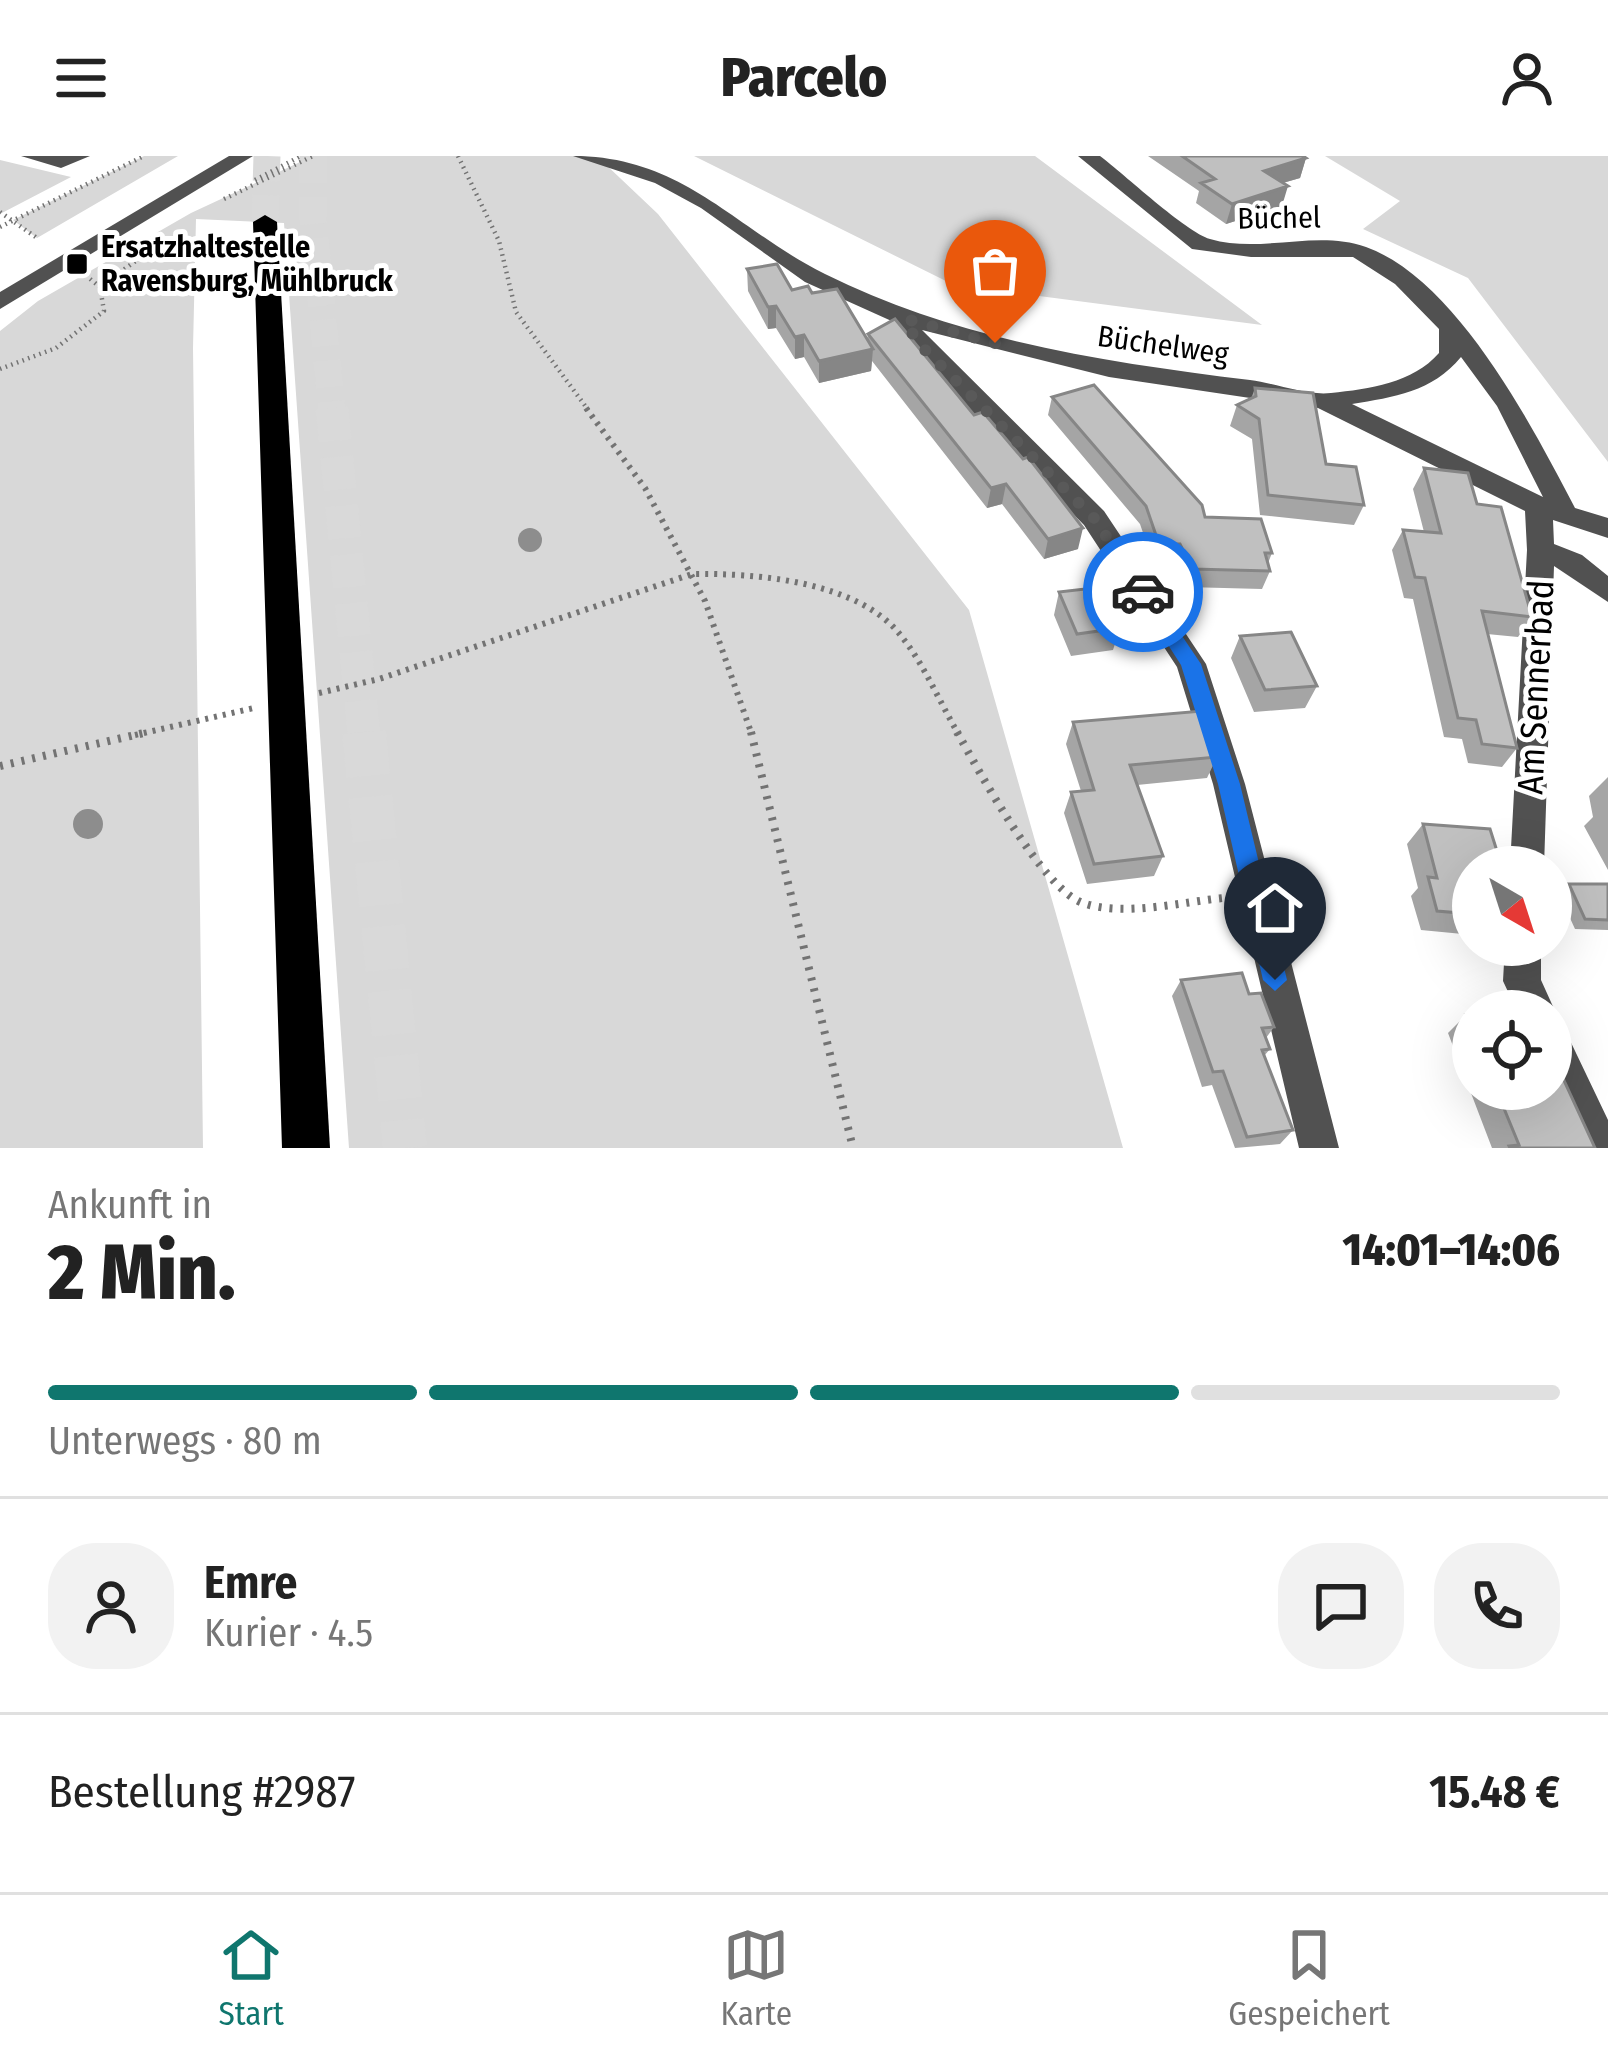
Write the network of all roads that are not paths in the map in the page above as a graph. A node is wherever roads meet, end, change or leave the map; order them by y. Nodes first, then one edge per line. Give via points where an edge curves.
1 (31, 156) edge
2 (80, 156) edge
3 (211, 156) edge
4 (242, 156) edge
5 (583, 156) edge
6 (1088, 156) edge
7 (265, 222) tunnel mouth
8 (0, 280) edge
9 (0, 302) edge
10 (906, 319) junction
11 (1451, 328) junction
12 (1326, 402) junction
13 (1553, 512) junction
14 (1608, 528) edge
15 (1540, 550) junction
16 (1608, 591) edge
17 (1528, 846) edge
18 (1572, 1088) edge
19 (306, 1148) edge
20 (1319, 1148) edge
21 (1600, 1148) edge

1 - 2 street
3 - 8 street
4 - 9 street
5 - 10 street, Büchelweg via 662,179 813,277
6 - 11 street, Büchel via 1191,240 1235,250 1360,251 1391,268
7 - 19 highway
10 - 12 street, Büchelweg via 1108,370
10 - 20 street via 916,341 1094,518 1191,664 1229,784
11 - 12 street via 1450,354 1428,378
11 - 13 street, Büchel via 1508,404
12 - 13 street, Büchelweg
13 - 14 street, Büchelweg
13 - 15 street, Am Sennerbad
15 - 16 street via 1572,562
15 - 17 street, Am Sennerbad
18 - 21 street

